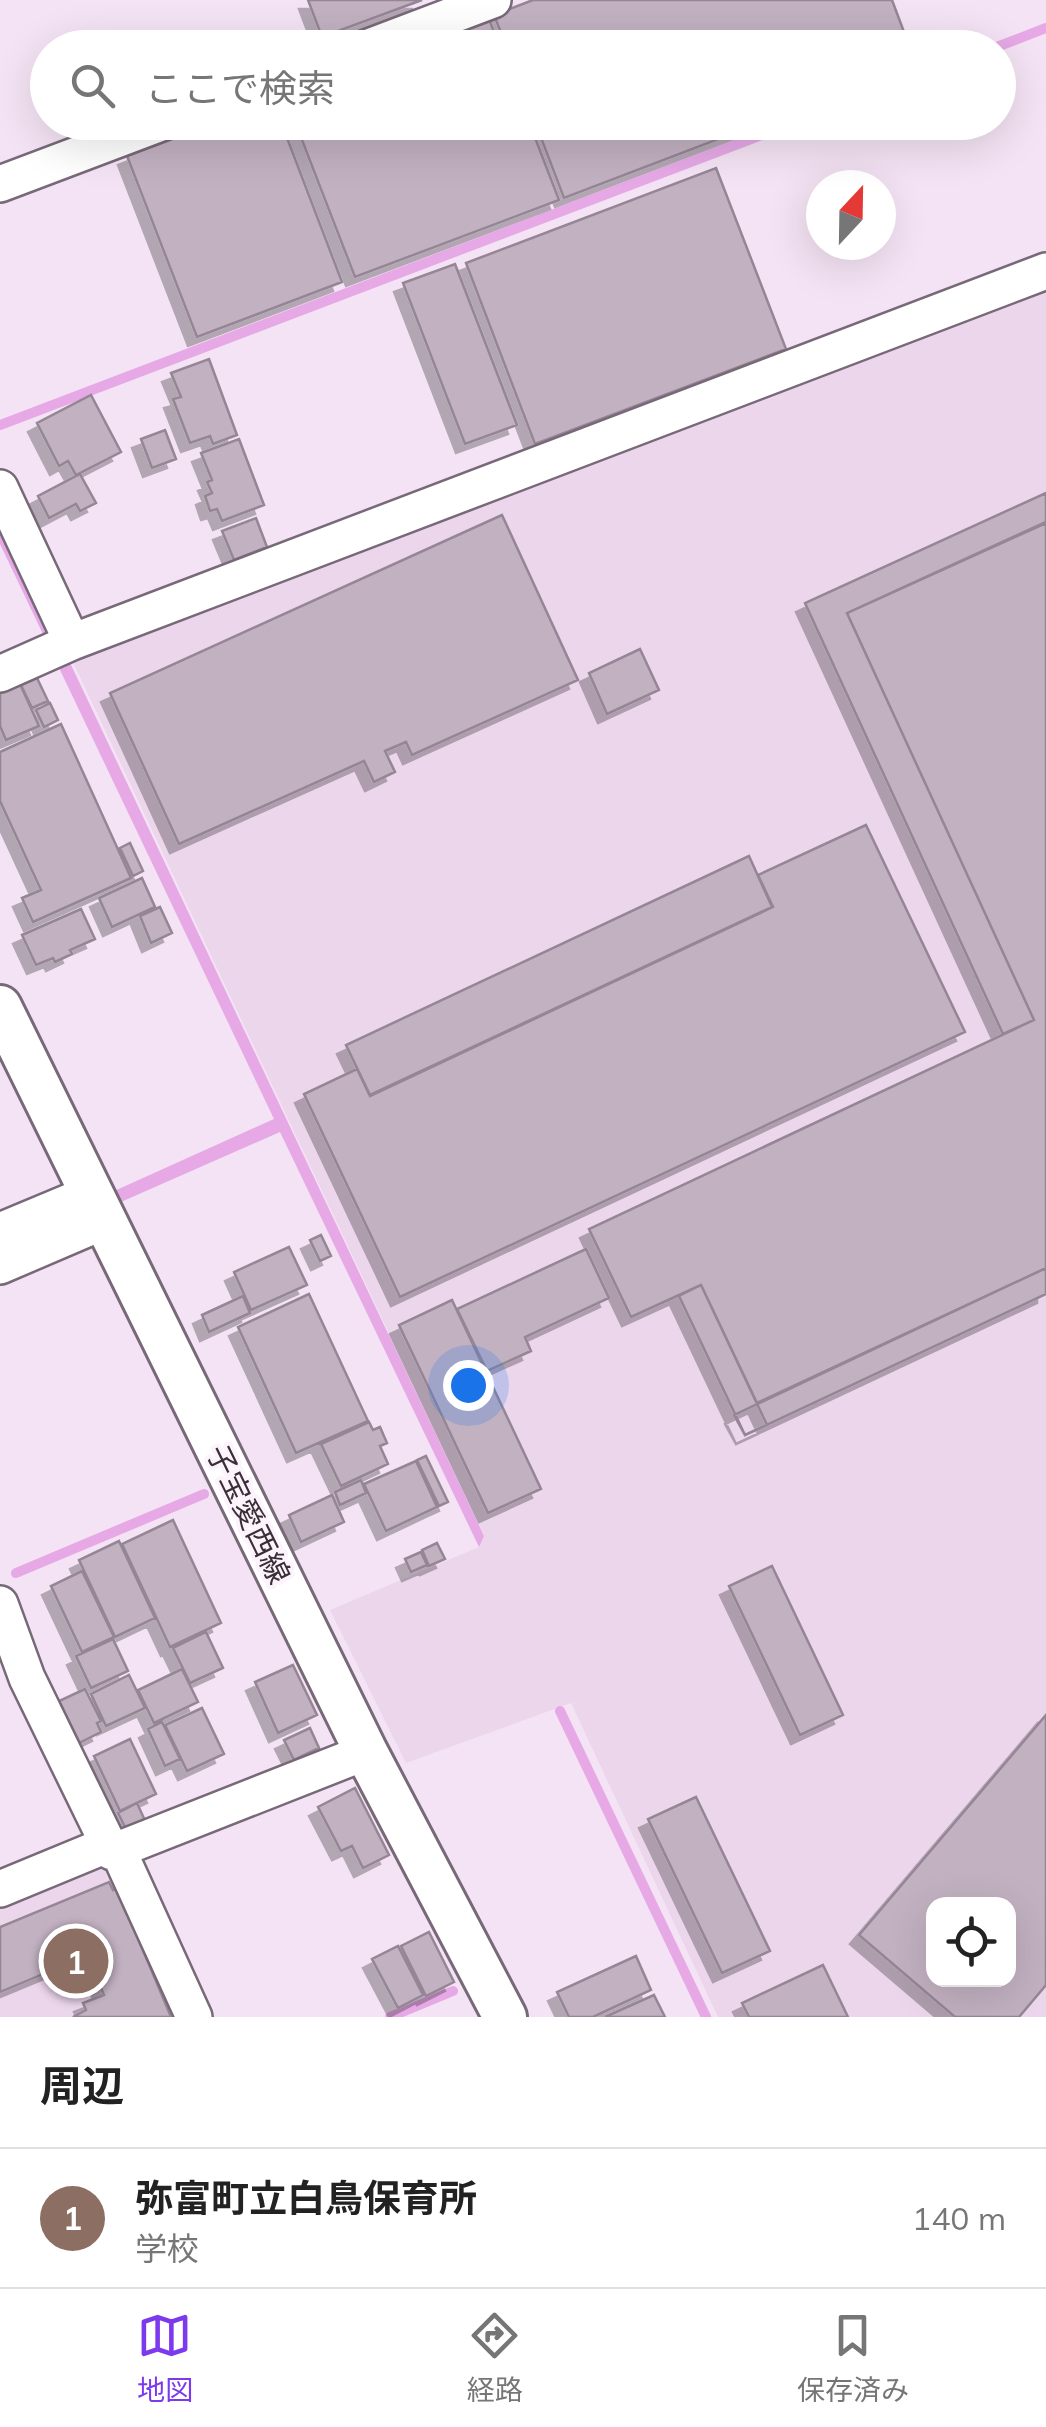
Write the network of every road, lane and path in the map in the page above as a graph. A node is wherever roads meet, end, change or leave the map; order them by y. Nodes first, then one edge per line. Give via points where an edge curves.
1 (493, 0) edge
2 (414, 30) edge
3 (116, 140) edge
4 (0, 184) edge
5 (1046, 271) edge
6 (0, 488) edge
7 (59, 648) junction
8 (0, 674) edge
9 (0, 1006) edge
10 (98, 1207) junction
11 (0, 1232) edge
12 (0, 1266) edge
13 (0, 1604) edge
14 (366, 1752) junction
15 (113, 1847) junction
16 (0, 1889) edge
17 (194, 2017) edge
18 (506, 2017) edge

1 - 2 street
3 - 4 street
5 - 7 street
6 - 7 street
7 - 8 street
9 - 10 main road, 子宝愛西線
10 - 11 street
10 - 12 street
10 - 14 main road, 子宝愛西線
13 - 15 street via 26,1678
14 - 15 street
14 - 18 main road, 子宝愛西線
15 - 16 street
15 - 17 street

